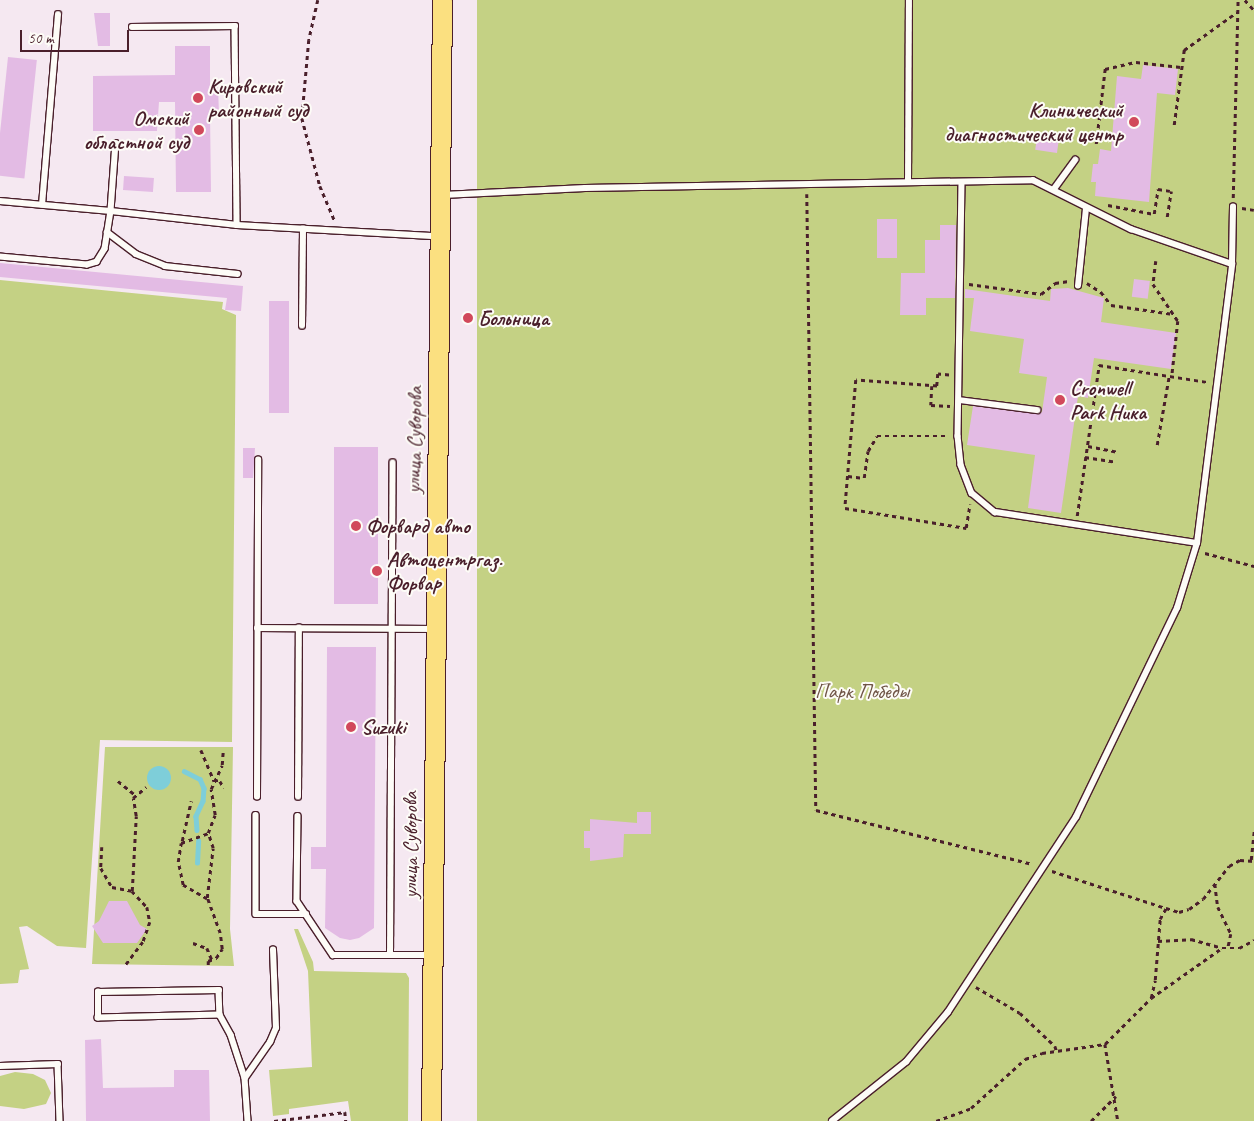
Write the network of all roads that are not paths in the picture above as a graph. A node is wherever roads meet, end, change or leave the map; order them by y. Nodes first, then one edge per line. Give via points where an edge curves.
1 (442, 0) edge
2 (909, 0) edge
3 (58, 15) dead end
4 (132, 27) dead end
5 (116, 143) dead end
6 (1075, 160) dead end
7 (908, 182) junction
8 (962, 182) junction
9 (1054, 189) junction
10 (438, 196) junction
11 (0, 201) edge
12 (42, 205) junction
13 (1086, 208) junction
14 (1233, 208) road end
15 (111, 211) junction
16 (237, 225) junction
17 (304, 229) junction
18 (107, 232) junction
19 (438, 236) junction
20 (0, 257) edge
21 (1232, 264) junction
22 (238, 274) dead end
23 (1079, 284) road end
24 (302, 326) dead end
25 (959, 400) junction
26 (1037, 410) dead end
27 (258, 460) dead end
28 (393, 463) dead end
29 (1198, 543) junction
30 (257, 628) junction
31 (299, 628) junction
32 (392, 629) junction
33 (434, 629) junction
34 (256, 797) dead end
35 (298, 797) dead end
36 (256, 815) dead end
37 (298, 816) dead end
38 (306, 914) junction
39 (273, 950) dead end
40 (390, 955) junction
41 (432, 956) junction
42 (220, 1015) junction
43 (0, 1066) edge
44 (245, 1078) junction
45 (60, 1121) edge
46 (248, 1121) edge
47 (431, 1121) edge
48 (832, 1121) edge

1 - 10 main road, улица Суворова
2 - 7 lane
3 - 12 lane
4 - 16 lane via 235,26
5 - 15 lane
6 - 9 lane
7 - 8 lane
7 - 10 lane via 585,188
8 - 9 lane via 1033,180
8 - 25 lane
9 - 13 lane
10 - 19 main road, улица Суворова
11 - 12 lane
12 - 15 lane
13 - 21 lane via 1132,229
13 - 23 lane
14 - 21 lane
15 - 16 lane
15 - 18 lane
16 - 17 lane
17 - 19 lane
17 - 24 lane
18 - 20 lane via 105,249 98,262 87,265
18 - 22 lane via 136,254 165,266
19 - 33 main road, улица Суворова
21 - 29 lane
25 - 26 lane
25 - 29 lane via 961,465 972,493 995,512
27 - 30 lane
28 - 32 lane
29 - 48 lane via 1174,615 1076,817 1045,868 948,1012 906,1062
30 - 31 lane
30 - 34 lane
31 - 32 lane
31 - 35 lane
32 - 33 lane
32 - 40 lane
33 - 41 main road, улица Суворова
36 - 38 lane via 256,914
37 - 38 lane via 297,901
38 - 40 lane via 332,955
39 - 44 lane via 276,1028
40 - 41 lane
41 - 47 main road, улица Суворова
42 - 42 lane via 98,1018 98,992 219,990
42 - 44 lane via 231,1035
43 - 45 lane via 58,1064
44 - 46 lane

